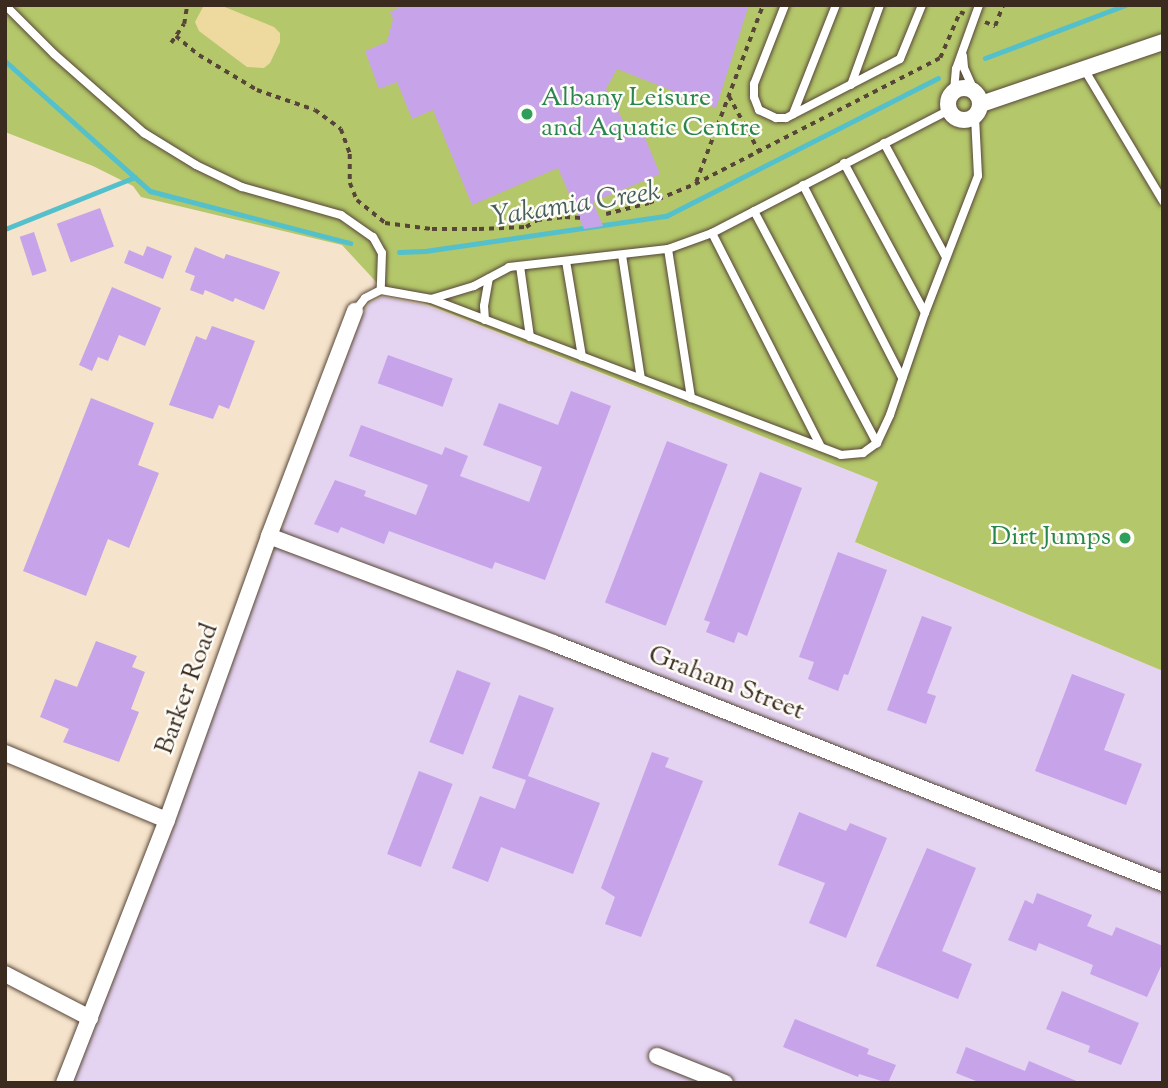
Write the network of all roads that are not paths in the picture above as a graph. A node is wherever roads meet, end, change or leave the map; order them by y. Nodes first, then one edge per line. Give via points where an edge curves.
1 (5, 5) edge
2 (785, 5) edge
3 (836, 5) edge
4 (880, 5) edge
5 (922, 5) edge
6 (979, 5) edge
7 (1163, 42) edge
8 (963, 56) junction
9 (1084, 69) junction
10 (851, 85) junction
11 (954, 91) junction
12 (977, 103) junction
13 (949, 110) junction
14 (793, 114) junction
15 (884, 143) junction
16 (844, 163) junction
17 (803, 184) junction
18 (1163, 201) edge
19 (754, 211) junction
20 (712, 233) junction
21 (668, 249) junction
22 (622, 255) junction
23 (946, 257) junction
24 (566, 261) junction
25 (520, 266) junction
26 (490, 277) junction
27 (381, 289) junction
28 (431, 299) junction
29 (355, 311) joint
30 (925, 313) junction
31 (485, 320) junction
32 (530, 337) junction
33 (582, 357) junction
34 (902, 378) junction
35 (641, 379) junction
36 (691, 398) junction
37 (877, 443) junction
38 (821, 447) junction
39 (269, 536) junction
40 (5, 752) edge
41 (167, 820) junction
42 (1163, 883) edge
43 (5, 974) edge
44 (90, 1018) junction
45 (657, 1056) dead end
46 (64, 1083) edge
47 (725, 1083) edge

1 - 27 lane via 54,54 154,139 242,187 341,215 373,237 382,253
2 - 14 lane via 754,84 754,97 759,110 768,116
3 - 14 lane
4 - 10 lane
5 - 10 lane via 900,59
6 - 8 lane
7 - 9 street
8 - 11 lane via 956,69
8 - 12 lane
9 - 12 street
9 - 18 lane
10 - 14 lane
11 - 12 street via 964,88
11 - 13 street via 948,100
12 - 13 street via 960,120
12 - 23 lane via 978,176
13 - 15 lane
15 - 16 lane
15 - 23 lane
16 - 17 lane
16 - 30 lane
17 - 19 lane
17 - 34 lane
19 - 20 lane
19 - 37 lane
20 - 21 lane
20 - 38 lane
21 - 22 lane
21 - 36 lane
22 - 24 lane
22 - 35 lane
23 - 30 lane
24 - 25 lane
24 - 33 lane
25 - 26 lane
25 - 32 lane
26 - 28 lane
26 - 31 lane
27 - 28 lane
27 - 29 lane
28 - 31 lane
29 - 39 street, Barker Road
30 - 34 lane
31 - 32 lane
32 - 33 lane
33 - 35 lane
34 - 37 lane
35 - 36 lane
36 - 38 lane
37 - 38 lane via 863,453 841,455
39 - 41 street, Barker Road
39 - 42 street, Graham Street
40 - 41 street
41 - 44 street, Barker Road
43 - 44 street
44 - 46 street, Barker Road
45 - 47 street

